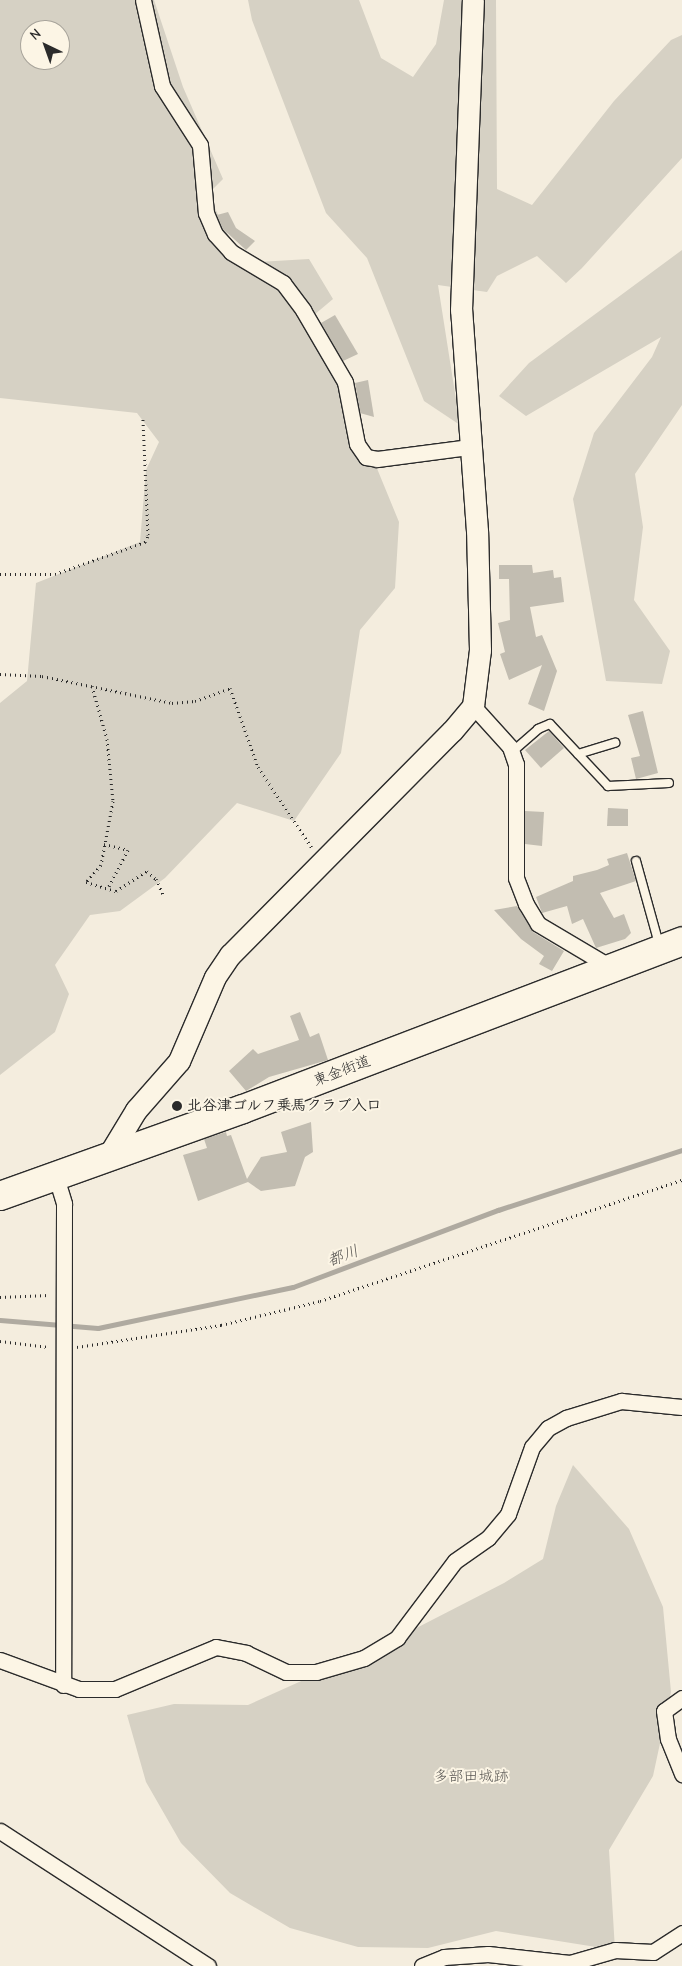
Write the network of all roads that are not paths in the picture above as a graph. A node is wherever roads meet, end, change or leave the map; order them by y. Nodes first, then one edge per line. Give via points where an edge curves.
1 (143, 0) edge
2 (473, 0) edge
3 (470, 447) junction
4 (473, 706) junction
5 (615, 743) dead end
6 (512, 752) junction
7 (578, 754) junction
8 (669, 783) dead end
9 (636, 861) dead end
10 (671, 945) edge
11 (612, 968) junction
12 (107, 1158) junction
13 (56, 1177) junction
14 (0, 1196) edge
15 (682, 1407) edge
16 (0, 1660) edge
17 (63, 1685) junction
18 (682, 1698) edge
19 (682, 1774) edge
20 (0, 1830) edge
21 (682, 1933) edge
22 (570, 1965) edge
23 (208, 1966) edge
24 (422, 1966) edge

1 - 3 street via 162,86 200,144 206,213 215,234 231,252 282,283 303,310 345,382 357,444 366,457 376,460
2 - 3 street via 461,310
3 - 4 street via 480,650
4 - 6 street
4 - 12 street via 452,732 230,954 215,977 179,1061 136,1110
5 - 7 lane
6 - 7 lane via 538,729 550,724
6 - 11 street via 516,774 516,878 526,904 538,924
7 - 8 lane via 608,786
9 - 10 lane
10 - 11 highway, 東金街道
11 - 12 highway, 東金街道
12 - 13 highway, 東金街道
13 - 14 highway, 東金街道
13 - 17 street via 64,1204 61,1349
15 - 17 street via 620,1401 566,1418 548,1428 532,1446 508,1514 488,1538 455,1561 397,1638 364,1658 316,1672 286,1672 246,1653 216,1647 115,1689 78,1689
16 - 17 street
18 - 19 street via 664,1711 668,1739
20 - 23 street
21 - 22 street via 653,1952 615,1950
22 - 24 street via 488,1954 444,1957

